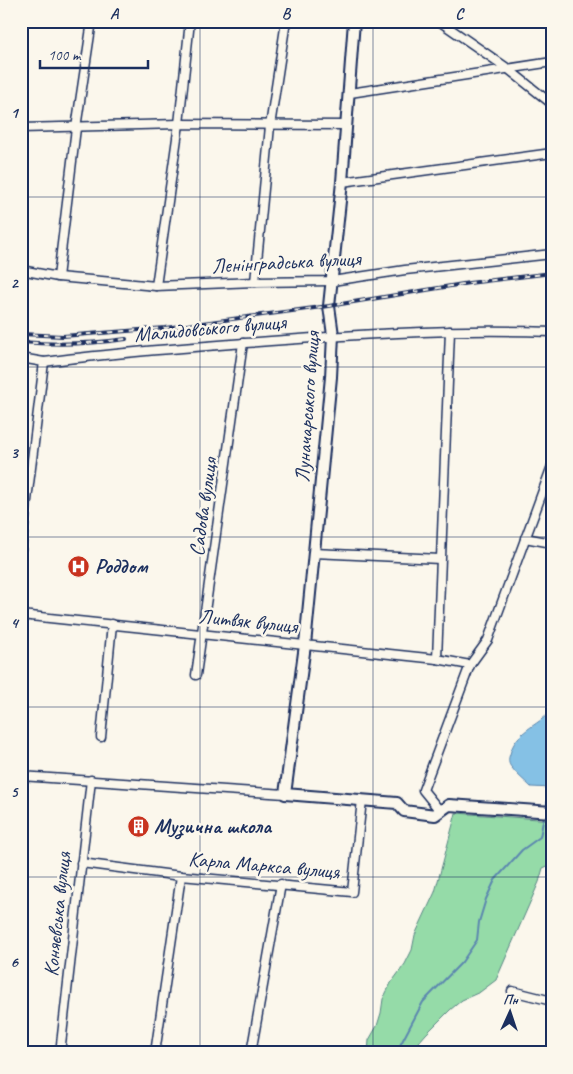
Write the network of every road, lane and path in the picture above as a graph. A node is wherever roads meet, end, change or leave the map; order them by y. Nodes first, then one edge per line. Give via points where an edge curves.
1 (92, 21) edge
2 (190, 21) edge
3 (286, 21) edge
4 (354, 21) edge
5 (439, 21) edge
6 (552, 62) edge
7 (507, 68) junction
8 (350, 93) junction
9 (552, 104) edge
10 (179, 124) junction
11 (346, 125) junction
12 (270, 126) junction
13 (21, 128) edge
14 (76, 128) junction
15 (552, 153) edge
16 (342, 182) junction
17 (552, 254) edge
18 (21, 270) edge
19 (58, 277) junction
20 (254, 282) junction
21 (332, 282) junction
22 (156, 286) junction
23 (450, 331) junction
24 (552, 332) edge
25 (333, 335) junction
26 (243, 343) junction
27 (21, 358) edge
28 (44, 362) junction
29 (552, 466) edge
30 (525, 538) junction
31 (552, 543) edge
32 (21, 549) edge
33 (314, 553) junction
34 (440, 559) junction
35 (21, 615) edge
36 (112, 624) junction
37 (202, 633) junction
38 (305, 645) junction
39 (437, 659) junction
40 (470, 665) junction
41 (196, 675) dead end
42 (101, 737) dead end
43 (21, 776) edge
44 (91, 780) junction
45 (284, 794) junction
46 (362, 800) junction
47 (445, 808) junction
48 (552, 812) edge
49 (81, 863) junction
50 (181, 876) junction
51 (281, 884) junction
52 (512, 991) dead end
53 (552, 1001) edge
54 (60, 1053) edge
55 (155, 1053) edge
56 (251, 1053) edge

1 - 14 street
2 - 10 street
3 - 12 street
4 - 8 main road, Луначарського вулиця
5 - 7 street
6 - 7 street
7 - 8 street
7 - 9 street
8 - 11 main road, Луначарського вулиця
10 - 12 street
10 - 14 street
10 - 22 street
11 - 12 street
11 - 16 main road, Луначарського вулиця
12 - 20 street
13 - 14 street
14 - 19 street
15 - 16 street
16 - 21 main road, Луначарського вулиця
17 - 21 street, Ленінградська вулиця via 405,270
18 - 19 street, Ленінградська вулиця
19 - 22 street, Ленінградська вулиця
20 - 21 street, Ленінградська вулиця
20 - 22 street, Ленінградська вулиця
21 - 25 main road, Луначарського вулиця via 329,306
23 - 24 street, Малидовського вулиця
23 - 25 street, Малидовського вулиця
23 - 34 street
25 - 26 street, Малидовського вулиця
25 - 33 main road, Луначарського вулиця
26 - 28 street, Малидовського вулиця
26 - 37 street, Садова вулиця
27 - 28 street, Малидовського вулиця
28 - 32 street
29 - 30 street
30 - 31 street
30 - 40 street via 488,640
33 - 34 street
33 - 38 main road, Луначарського вулиця
34 - 39 street
35 - 36 street, Литвяк вулиця
36 - 37 street, Литвяк вулиця
36 - 42 street
37 - 38 street, Литвяк вулиця
37 - 41 street, Садова вулиця
38 - 39 street, Литвяк вулиця
38 - 45 main road, Луначарського вулиця
39 - 40 street, Литвяк вулиця
40 - 47 street via 423,790
43 - 44 street
44 - 45 street
44 - 49 street, Коняєвська вулиця
45 - 46 main road
46 - 47 main road via 396,803 404,811 435,815
46 - 51 street, Карла Маркса вулиця via 352,892
47 - 48 main road
49 - 50 street, Карла Маркса вулиця
49 - 54 street, Коняєвська вулиця
50 - 51 street, Карла Маркса вулиця
50 - 55 street
51 - 56 street
52 - 53 street

